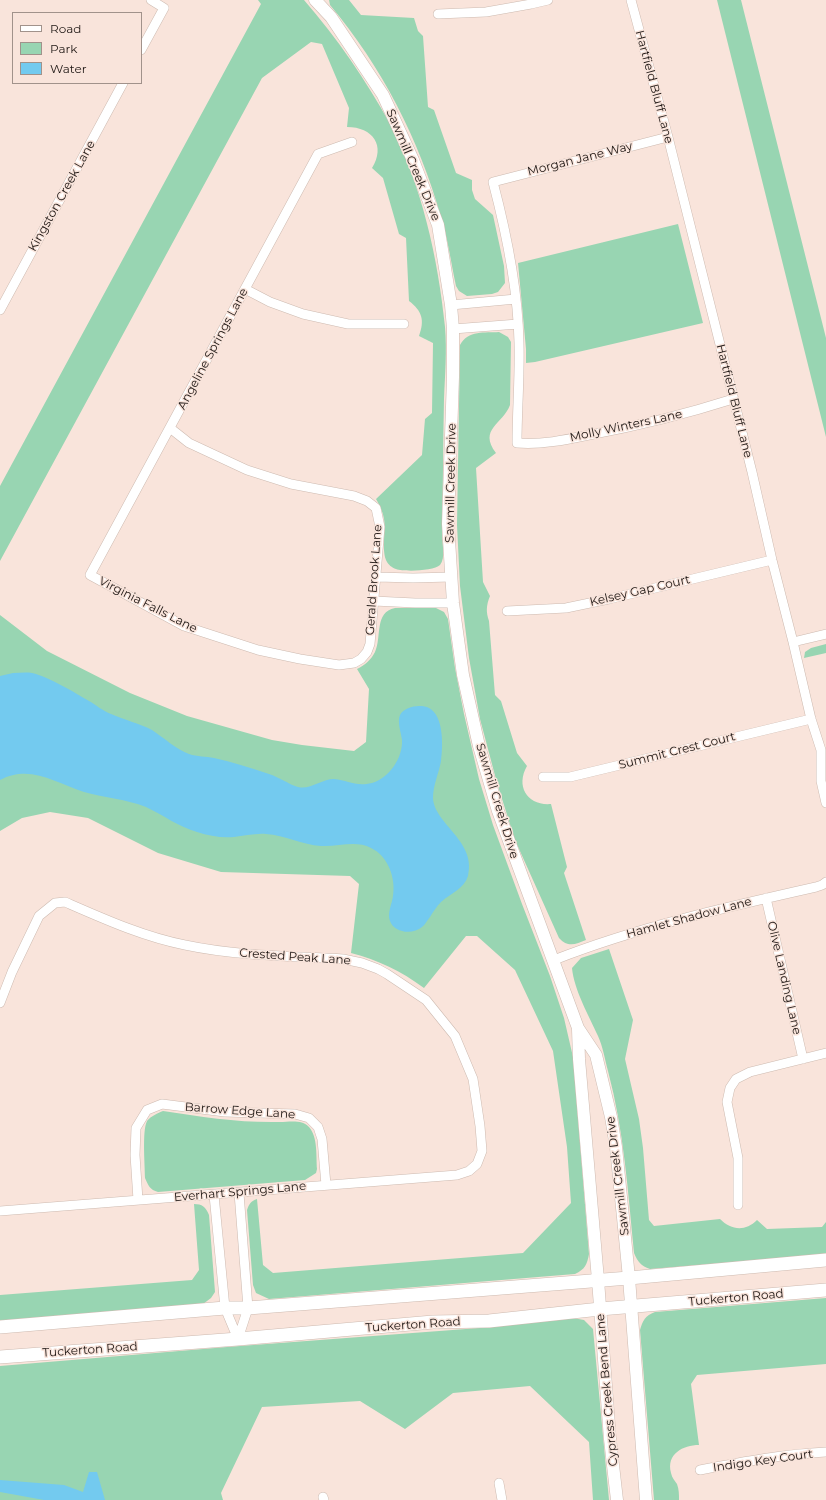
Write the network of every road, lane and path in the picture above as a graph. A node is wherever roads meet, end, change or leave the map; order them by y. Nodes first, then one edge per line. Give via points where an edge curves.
1 (151, 0) edge
2 (315, 0) edge
3 (548, 0) edge
4 (631, 0) edge
5 (438, 14) dead end
6 (142, 48) edge
7 (122, 84) edge
8 (668, 137) junction
9 (352, 142) dead end
10 (245, 289) junction
11 (516, 299) junction
12 (450, 305) junction
13 (0, 310) edge
14 (404, 324) dead end
15 (518, 324) junction
16 (452, 329) junction
17 (733, 399) junction
18 (170, 428) junction
19 (772, 560) junction
20 (90, 575) joint
21 (376, 577) junction
22 (451, 577) junction
23 (374, 601) junction
24 (453, 603) junction
25 (507, 611) dead end
26 (826, 634) edge
27 (793, 642) junction
28 (367, 652) joint
29 (811, 718) junction
30 (543, 777) dead end
31 (826, 803) edge
32 (826, 882) edge
33 (766, 898) junction
34 (554, 960) junction
35 (0, 1003) edge
36 (578, 1028) junction
37 (826, 1053) edge
38 (803, 1059) junction
39 (477, 1164) joint
40 (326, 1185) junction
41 (239, 1193) junction
42 (214, 1195) junction
43 (138, 1200) junction
44 (738, 1205) dead end
45 (0, 1212) edge
46 (826, 1260) edge
47 (629, 1278) junction
48 (598, 1280) junction
49 (826, 1290) edge
50 (630, 1307) junction
51 (225, 1308) junction
52 (248, 1308) junction
53 (600, 1309) junction
54 (0, 1327) edge
55 (238, 1339) junction
56 (0, 1357) edge
57 (826, 1452) edge
58 (700, 1470) dead end
59 (499, 1483) dead end
60 (502, 1500) edge
61 (617, 1500) edge
62 (646, 1500) edge

1 - 6 street via 164,8
2 - 12 street, Sawmill Creek Drive via 330,17 383,95 413,160 438,225
3 - 5 street via 486,12
4 - 8 street, Hartfield Bluff Lane
7 - 13 street, Kingston Creek Lane
8 - 11 street, Morgan Jane Way via 493,182 513,270
8 - 17 street, Hartfield Bluff Lane
9 - 10 street, Angeline Springs Lane via 318,154
10 - 14 street via 270,302 303,314 348,324
10 - 18 street, Angeline Springs Lane
11 - 12 street
11 - 15 street
12 - 16 street, Sawmill Creek Drive
15 - 16 street
15 - 17 street, Molly Winters Lane via 517,443 547,443 622,429
16 - 22 street, Sawmill Creek Drive via 448,524
17 - 19 street, Hartfield Bluff Lane
18 - 20 street, Angeline Springs Lane
18 - 21 street, Gerald Brook Lane via 188,444 247,470 291,484 354,496 367,501 376,508 380,527
19 - 25 street, Kelsey Gap Court via 566,608
19 - 27 street, Hartfield Bluff Lane
20 - 28 street, Virginia Falls Lane via 184,626 258,650 339,665 354,663
21 - 22 street
21 - 23 street, Gerald Brook Lane
22 - 24 street, Sawmill Creek Drive
23 - 24 street
23 - 28 street, Gerald Brook Lane
24 - 34 street, Sawmill Creek Drive via 463,675 479,746 498,812
26 - 27 street
27 - 29 street, Hartfield Bluff Lane
29 - 30 street, Summit Crest Court via 570,777
29 - 31 street, Hartfield Bluff Lane via 820,750
32 - 33 street, Hamlet Shadow Lane via 816,887
33 - 34 street, Hamlet Shadow Lane via 618,937
33 - 38 street, Olive Landing Lane
34 - 36 street, Sawmill Creek Drive
35 - 39 street, Crested Peak Lane via 39,916 55,904 65,902 145,935 184,945 224,952 343,959 362,963 387,974 426,1000 455,1036 473,1079 482,1151
36 - 47 street, Sawmill Creek Drive via 596,1055 611,1117 622,1192
36 - 48 street, Sawmill Creek Drive
37 - 38 street
38 - 44 street via 750,1072 736,1079 730,1088 727,1102 738,1158
39 - 40 street, Everhart Springs Lane via 469,1171 457,1175
40 - 41 street, Everhart Springs Lane
40 - 43 street, Barrow Edge Lane via 322,1139 318,1127 309,1118 296,1114 225,1112 162,1104 147,1110 136,1128
41 - 42 street, Everhart Springs Lane
41 - 52 street
42 - 43 street, Everhart Springs Lane
42 - 51 street
43 - 45 street, Everhart Springs Lane
46 - 47 main road
47 - 48 main road
47 - 50 street, Sawmill Creek Drive
48 - 52 main road
48 - 53 street, Cypress Creek Bend Lane
49 - 50 main road, Tuckerton Road
50 - 53 main road, Tuckerton Road
50 - 62 street
51 - 52 main road
51 - 54 main road
51 - 55 street
52 - 55 street
53 - 55 main road, Tuckerton Road via 489,1321 433,1322
53 - 61 street, Cypress Creek Bend Lane
55 - 56 main road, Tuckerton Road
57 - 58 street, Indigo Key Court
59 - 60 street

